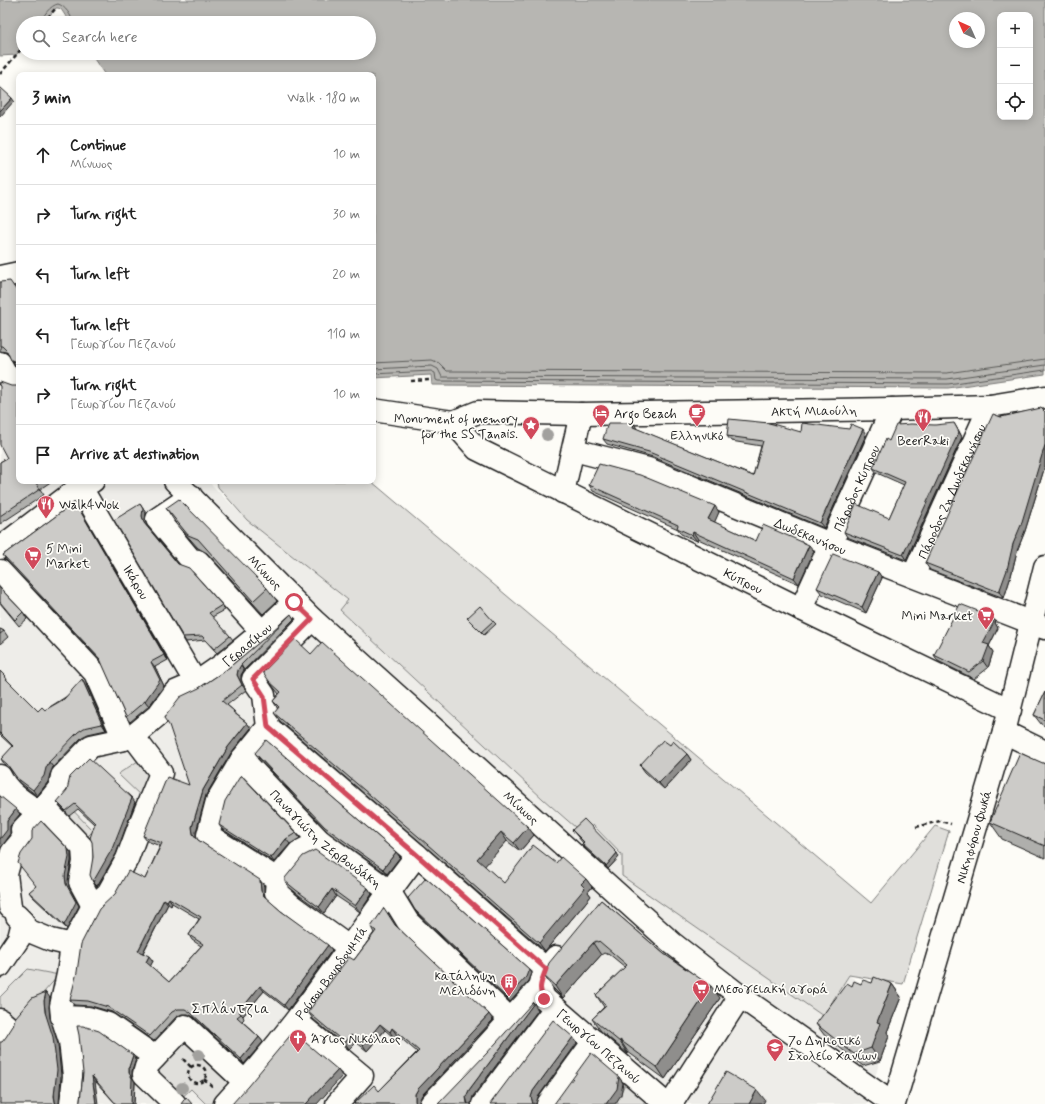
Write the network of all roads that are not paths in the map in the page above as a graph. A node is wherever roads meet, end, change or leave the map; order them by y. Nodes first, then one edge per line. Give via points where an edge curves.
1 (16, 274) edge
2 (0, 277) edge
3 (0, 363) edge
4 (16, 379) edge
5 (1045, 397) edge
6 (990, 406) junction
7 (892, 409) junction
8 (376, 410) edge
9 (581, 414) junction
10 (453, 422) junction
11 (574, 450) junction
12 (83, 484) edge
13 (85, 484) edge
14 (178, 484) edge
15 (563, 492) junction
16 (191, 496) junction
17 (830, 544) junction
18 (0, 548) edge
19 (1045, 566) edge
20 (0, 572) edge
21 (913, 576) junction
22 (294, 602) junction
23 (801, 609) junction
24 (312, 619) junction
25 (1038, 625) edge
26 (262, 632) junction
27 (196, 682) junction
28 (1010, 710) junction
29 (268, 727) junction
30 (1004, 732) junction
31 (128, 738) junction
32 (1045, 752) edge
33 (242, 759) junction
34 (2, 780) edge
35 (42, 810) junction
36 (320, 841) junction
37 (417, 855) junction
38 (277, 878) junction
39 (389, 891) junction
40 (5, 903) edge
41 (94, 906) junction
42 (22, 928) junction
43 (566, 944) edge
44 (72, 945) junction
45 (350, 948) junction
46 (0, 966) edge
47 (543, 978) junction
48 (740, 996) junction
49 (555, 1008) junction
50 (62, 1017) junction
51 (0, 1020) edge
52 (510, 1020) junction
53 (296, 1021) junction
54 (0, 1037) edge
55 (594, 1041) junction
56 (155, 1057) junction
57 (245, 1082) junction
58 (71, 1104) edge
59 (175, 1104) edge
60 (225, 1104) edge
61 (337, 1104) edge
62 (431, 1104) edge
63 (483, 1104) edge
64 (548, 1104) edge
65 (666, 1104) edge
66 (671, 1104) edge
67 (894, 1104) edge

1 - 2 street
3 - 4 street via 7,376
5 - 6 street, Ακτή Μιαούλη
6 - 7 street, Ακτή Μιαούλη
6 - 21 street, Πάροδος 2η Δωδεκανήσου
7 - 9 street, Ακτή Μιαούλη
7 - 17 street, Πάροδος Κύπρου
8 - 10 street
9 - 10 street, Ακτή Μιαούλη via 478,412
9 - 11 street
10 - 15 street, Κύπρου via 477,450
11 - 15 street
11 - 17 street, Δωδεκανήσου via 648,469
12 - 18 street
13 - 27 street, Ικάρου
14 - 16 street, Μίνωος
15 - 23 street, Κύπρου
16 - 22 street, Μίνωος
16 - 26 street via 158,519 191,560 198,561
17 - 21 street, Δωδεκανήσου
17 - 23 street, Πάροδος Κύπρου
19 - 25 street, Νικηφόρου Φωκά
20 - 31 street via 94,673
21 - 25 street, Δωδεκανήσου
22 - 24 street, Μίνωος
22 - 26 street, Γερασίμου
23 - 28 street, Κύπρου
24 - 29 street via 253,679 264,696
24 - 48 street, Μίνωος via 608,896
25 - 28 street, Νικηφόρου Φωκά
26 - 27 street, Γερασίμου via 222,665
27 - 31 street, Γερασίμου via 175,692 158,715
28 - 30 street, Νικηφόρου Φωκά
29 - 33 street
29 - 37 street, Γεωργίου Πεζανού
30 - 32 street
30 - 67 street, Νικηφόρου Φωκά
31 - 35 street via 92,746 62,776 60,787
31 - 41 street via 161,773 127,859 108,893
33 - 36 street, Παναγιώτη Ζερβουδάκη
33 - 38 street via 217,801 208,835
34 - 35 street via 14,795
35 - 40 street via 22,830 23,839 12,852 6,874
35 - 41 street via 83,848 84,862 80,882
36 - 38 street via 298,852
36 - 39 street, Παναγιώτη Ζερβουδάκη
37 - 39 street, Ρούσου Βουρδουμπά
37 - 47 street, Γεωργίου Πεζανού
38 - 45 street via 276,892
39 - 45 street, Ρούσου Βουρδουμπά
39 - 52 street, Παναγιώτη Ζερβουδάκη via 408,922
40 - 42 street via 23,922
41 - 44 street
42 - 44 street via 51,940
42 - 46 street via 19,938
43 - 47 street
44 - 50 street via 61,1006
45 - 53 street, Ρούσου Βουρδουμπά
47 - 49 street, Γεωργίου Πεζανού via 541,993
47 - 52 street
48 - 66 street
48 - 67 street, Μίνωος
49 - 55 street, Γεωργίου Πεζανού
49 - 63 street
50 - 56 street via 88,1018 108,1024
50 - 58 street via 70,1041 74,1076
51 - 54 street via 7,1026
52 - 62 street
53 - 57 street, Ρούσου Βουρδουμπά
53 - 61 street via 362,1076
55 - 64 street
55 - 65 street, Γεωργίου Πεζανού
56 - 57 street via 185,1026
56 - 59 street via 146,1067 144,1074
57 - 60 street, Ρούσου Βουρδουμπά

